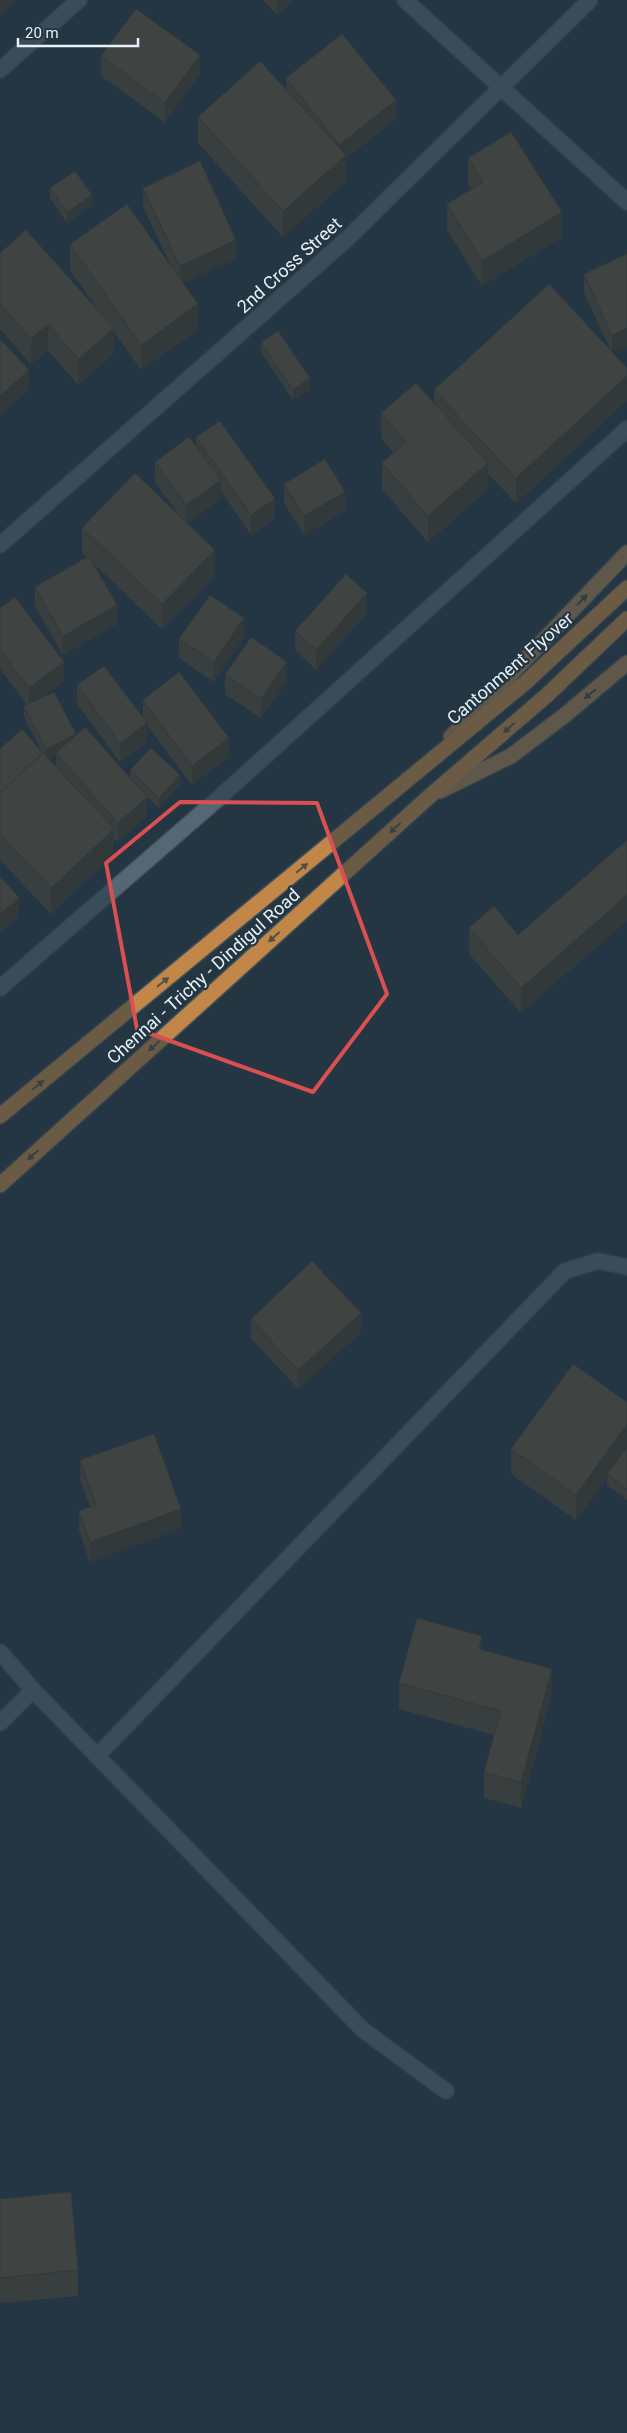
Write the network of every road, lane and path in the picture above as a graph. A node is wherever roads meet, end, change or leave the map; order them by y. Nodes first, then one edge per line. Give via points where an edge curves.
1 (79, 0) edge
2 (405, 0) edge
3 (590, 0) edge
4 (0, 70) edge
5 (500, 87) junction
6 (627, 202) edge
7 (627, 429) edge
8 (0, 545) edge
9 (627, 553) edge
10 (627, 588) edge
11 (627, 619) edge
12 (627, 663) edge
13 (416, 774) junction
14 (431, 795) junction
15 (0, 988) edge
16 (0, 1116) edge
17 (0, 1185) edge
18 (627, 1267) edge
19 (0, 1652) edge
20 (33, 1690) junction
21 (0, 1723) edge
22 (97, 1756) junction
23 (446, 2091) dead end

1 - 4 street
2 - 5 street
3 - 5 street, 2nd Cross Street
5 - 6 street
5 - 8 street, 2nd Cross Street via 347,239
7 - 15 street via 220,797
13 -> 9 main road
10 - 13 highway, Cantonment Flyover via 526,682
11 -> 14 highway via 546,696
12 -> 14 main road via 511,756
16 -> 13 highway, Chennai - Trichy - Dindigul Road
14 -> 17 highway, Chennai - Trichy - Dindigul Road
18 - 22 street via 598,1261 565,1272
19 - 20 street
20 - 21 street
20 - 22 street
22 - 23 street via 363,2030

